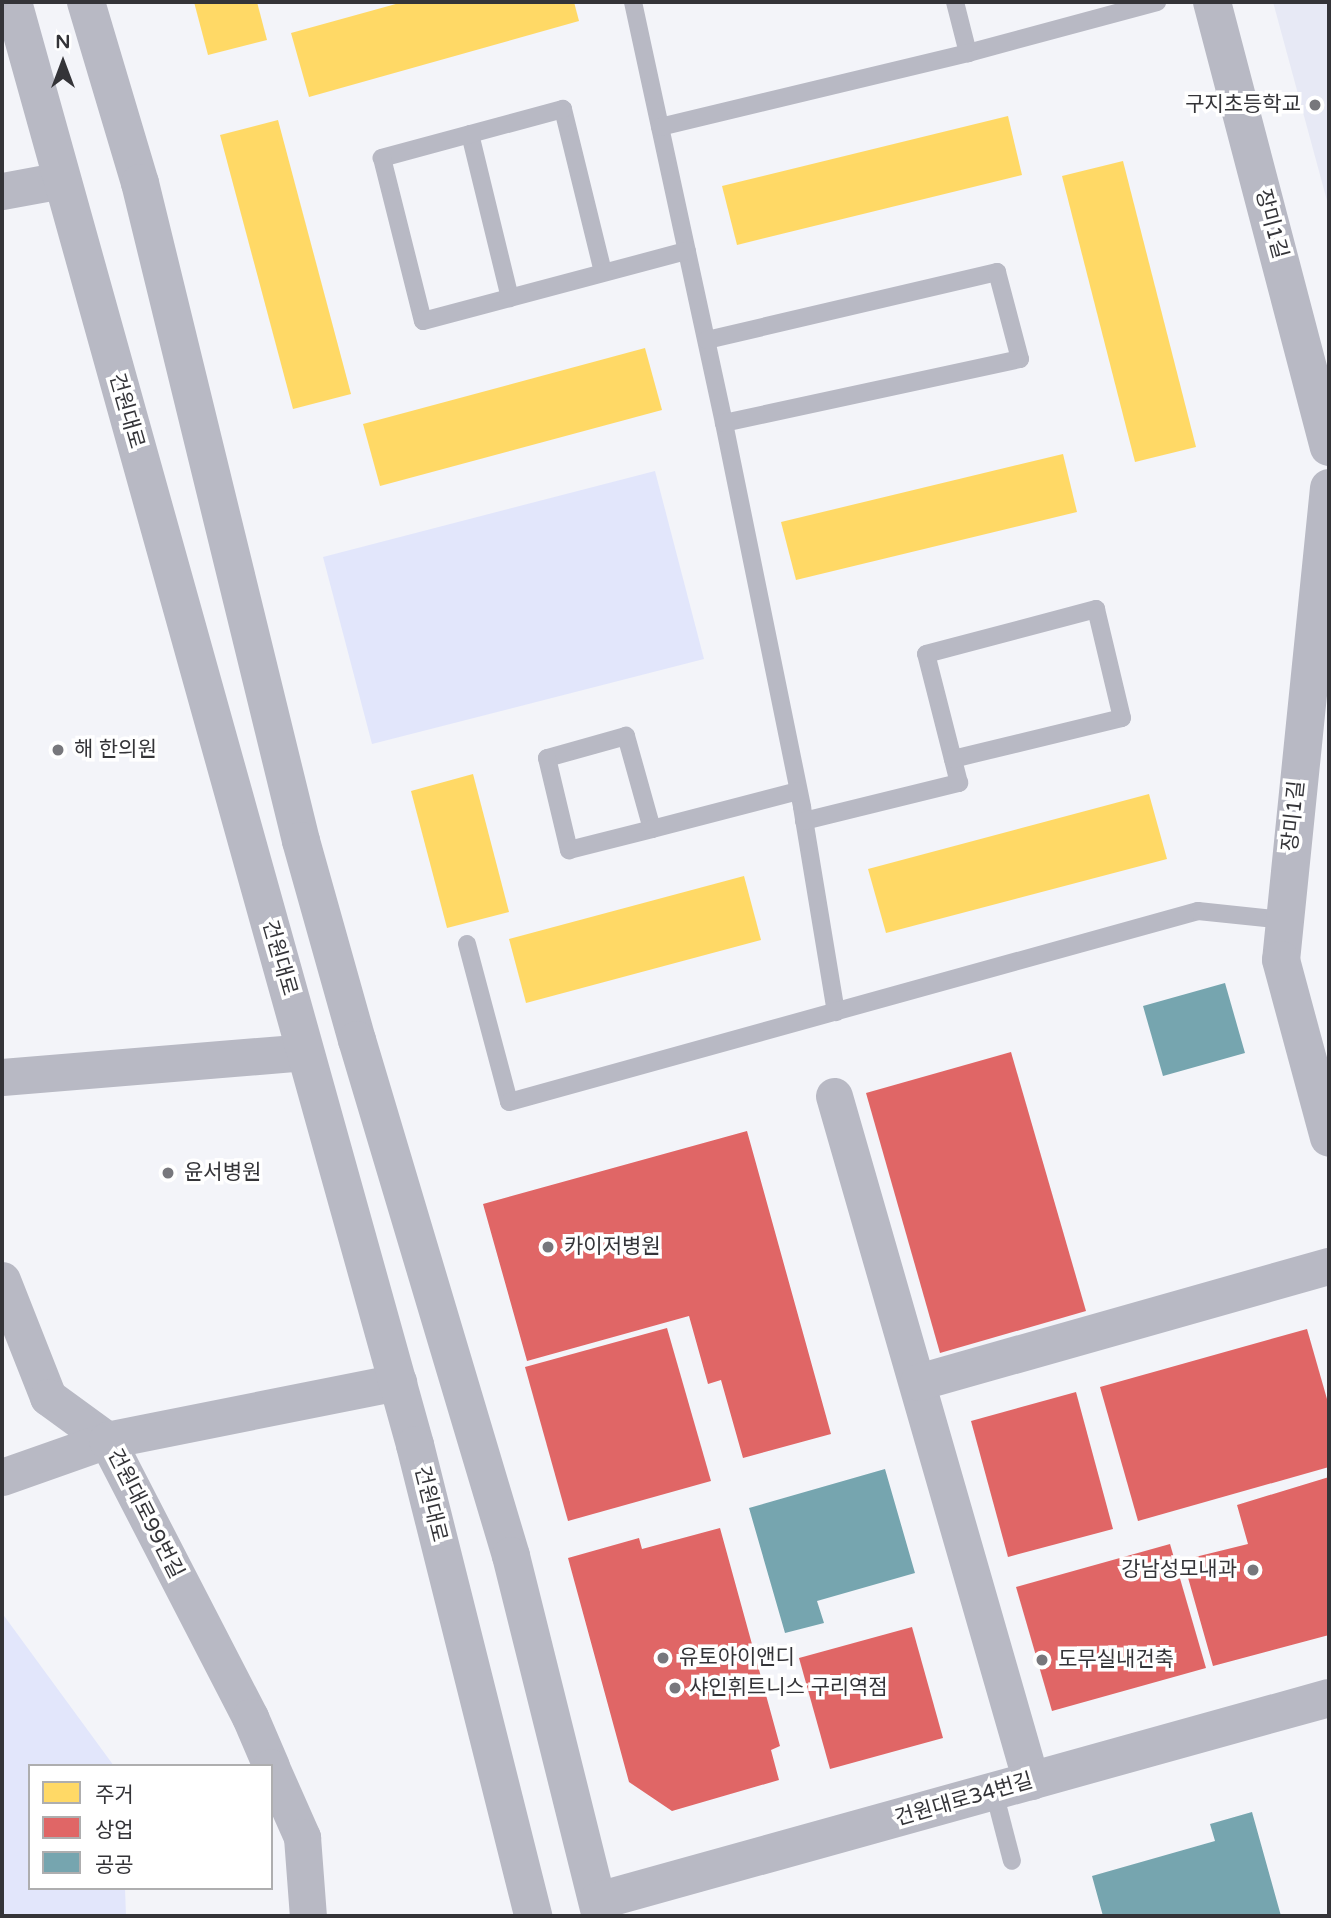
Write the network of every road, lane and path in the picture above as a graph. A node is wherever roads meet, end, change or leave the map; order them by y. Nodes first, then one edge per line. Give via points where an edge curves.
1 (13, 2) edge
2 (86, 2) edge
3 (633, 2) edge
4 (955, 2) edge
5 (1157, 2) edge
6 (1212, 2) edge
7 (968, 53) junction
8 (660, 127) junction
9 (470, 134) junction
10 (62, 180) junction
11 (2, 191) edge
12 (687, 251) junction
13 (603, 272) junction
14 (510, 298) junction
15 (707, 340) junction
16 (724, 423) junction
17 (1329, 447) edge
18 (1329, 488) edge
19 (953, 759) junction
20 (798, 790) junction
21 (804, 821) junction
22 (652, 830) junction
23 (1283, 920) junction
24 (467, 944) dead end
25 (836, 1012) junction
26 (305, 1052) junction
27 (2, 1077) edge
28 (834, 1096) dead end
29 (1329, 1138) edge
30 (1329, 1266) edge
31 (2, 1280) edge
32 (398, 1382) junction
33 (918, 1382) junction
34 (107, 1440) junction
35 (2, 1477) edge
36 (1329, 1698) edge
37 (270, 1764) edge
38 (273, 1771) edge
39 (1031, 1781) junction
40 (994, 1791) junction
41 (1012, 1861) dead end
42 (594, 1911) edge
43 (308, 1916) edge
44 (533, 1916) edge

1 - 10 street, 건원대로
2 - 42 street via 141,183 301,841 511,1556
3 - 8 lane
4 - 7 lane
5 - 7 lane
6 - 17 street, 장미1길
7 - 8 lane
8 - 12 lane
9 - 13 lane via 563,109
9 - 14 lane
9 - 14 lane via 382,158 423,321
10 - 11 street
10 - 26 street, 건원대로
12 - 13 lane
12 - 15 lane
13 - 14 lane
15 - 16 lane
15 - 16 lane via 997,272 1020,359
16 - 20 lane
18 - 23 street, 장미1길
19 - 19 lane via 926,654 1096,609 1122,718
19 - 21 lane via 958,783
20 - 21 lane
20 - 22 lane
21 - 25 lane
22 - 22 lane via 569,850 547,758 626,736
23 - 25 lane via 1198,911
23 - 29 street, 장미1길 via 1281,960
24 - 25 lane via 509,1101
26 - 27 street
26 - 32 street, 건원대로
28 - 33 street
30 - 33 street
31 - 34 street, 건원대로99번길 via 48,1397
32 - 34 street
32 - 44 street, 건원대로
33 - 39 street
34 - 35 street
34 - 37 street, 건원대로99번길
36 - 39 street, 건원대로34번길
38 - 43 street, 건원대로99번길 via 302,1837
39 - 40 street, 건원대로34번길
40 - 41 lane
40 - 42 street, 건원대로34번길

